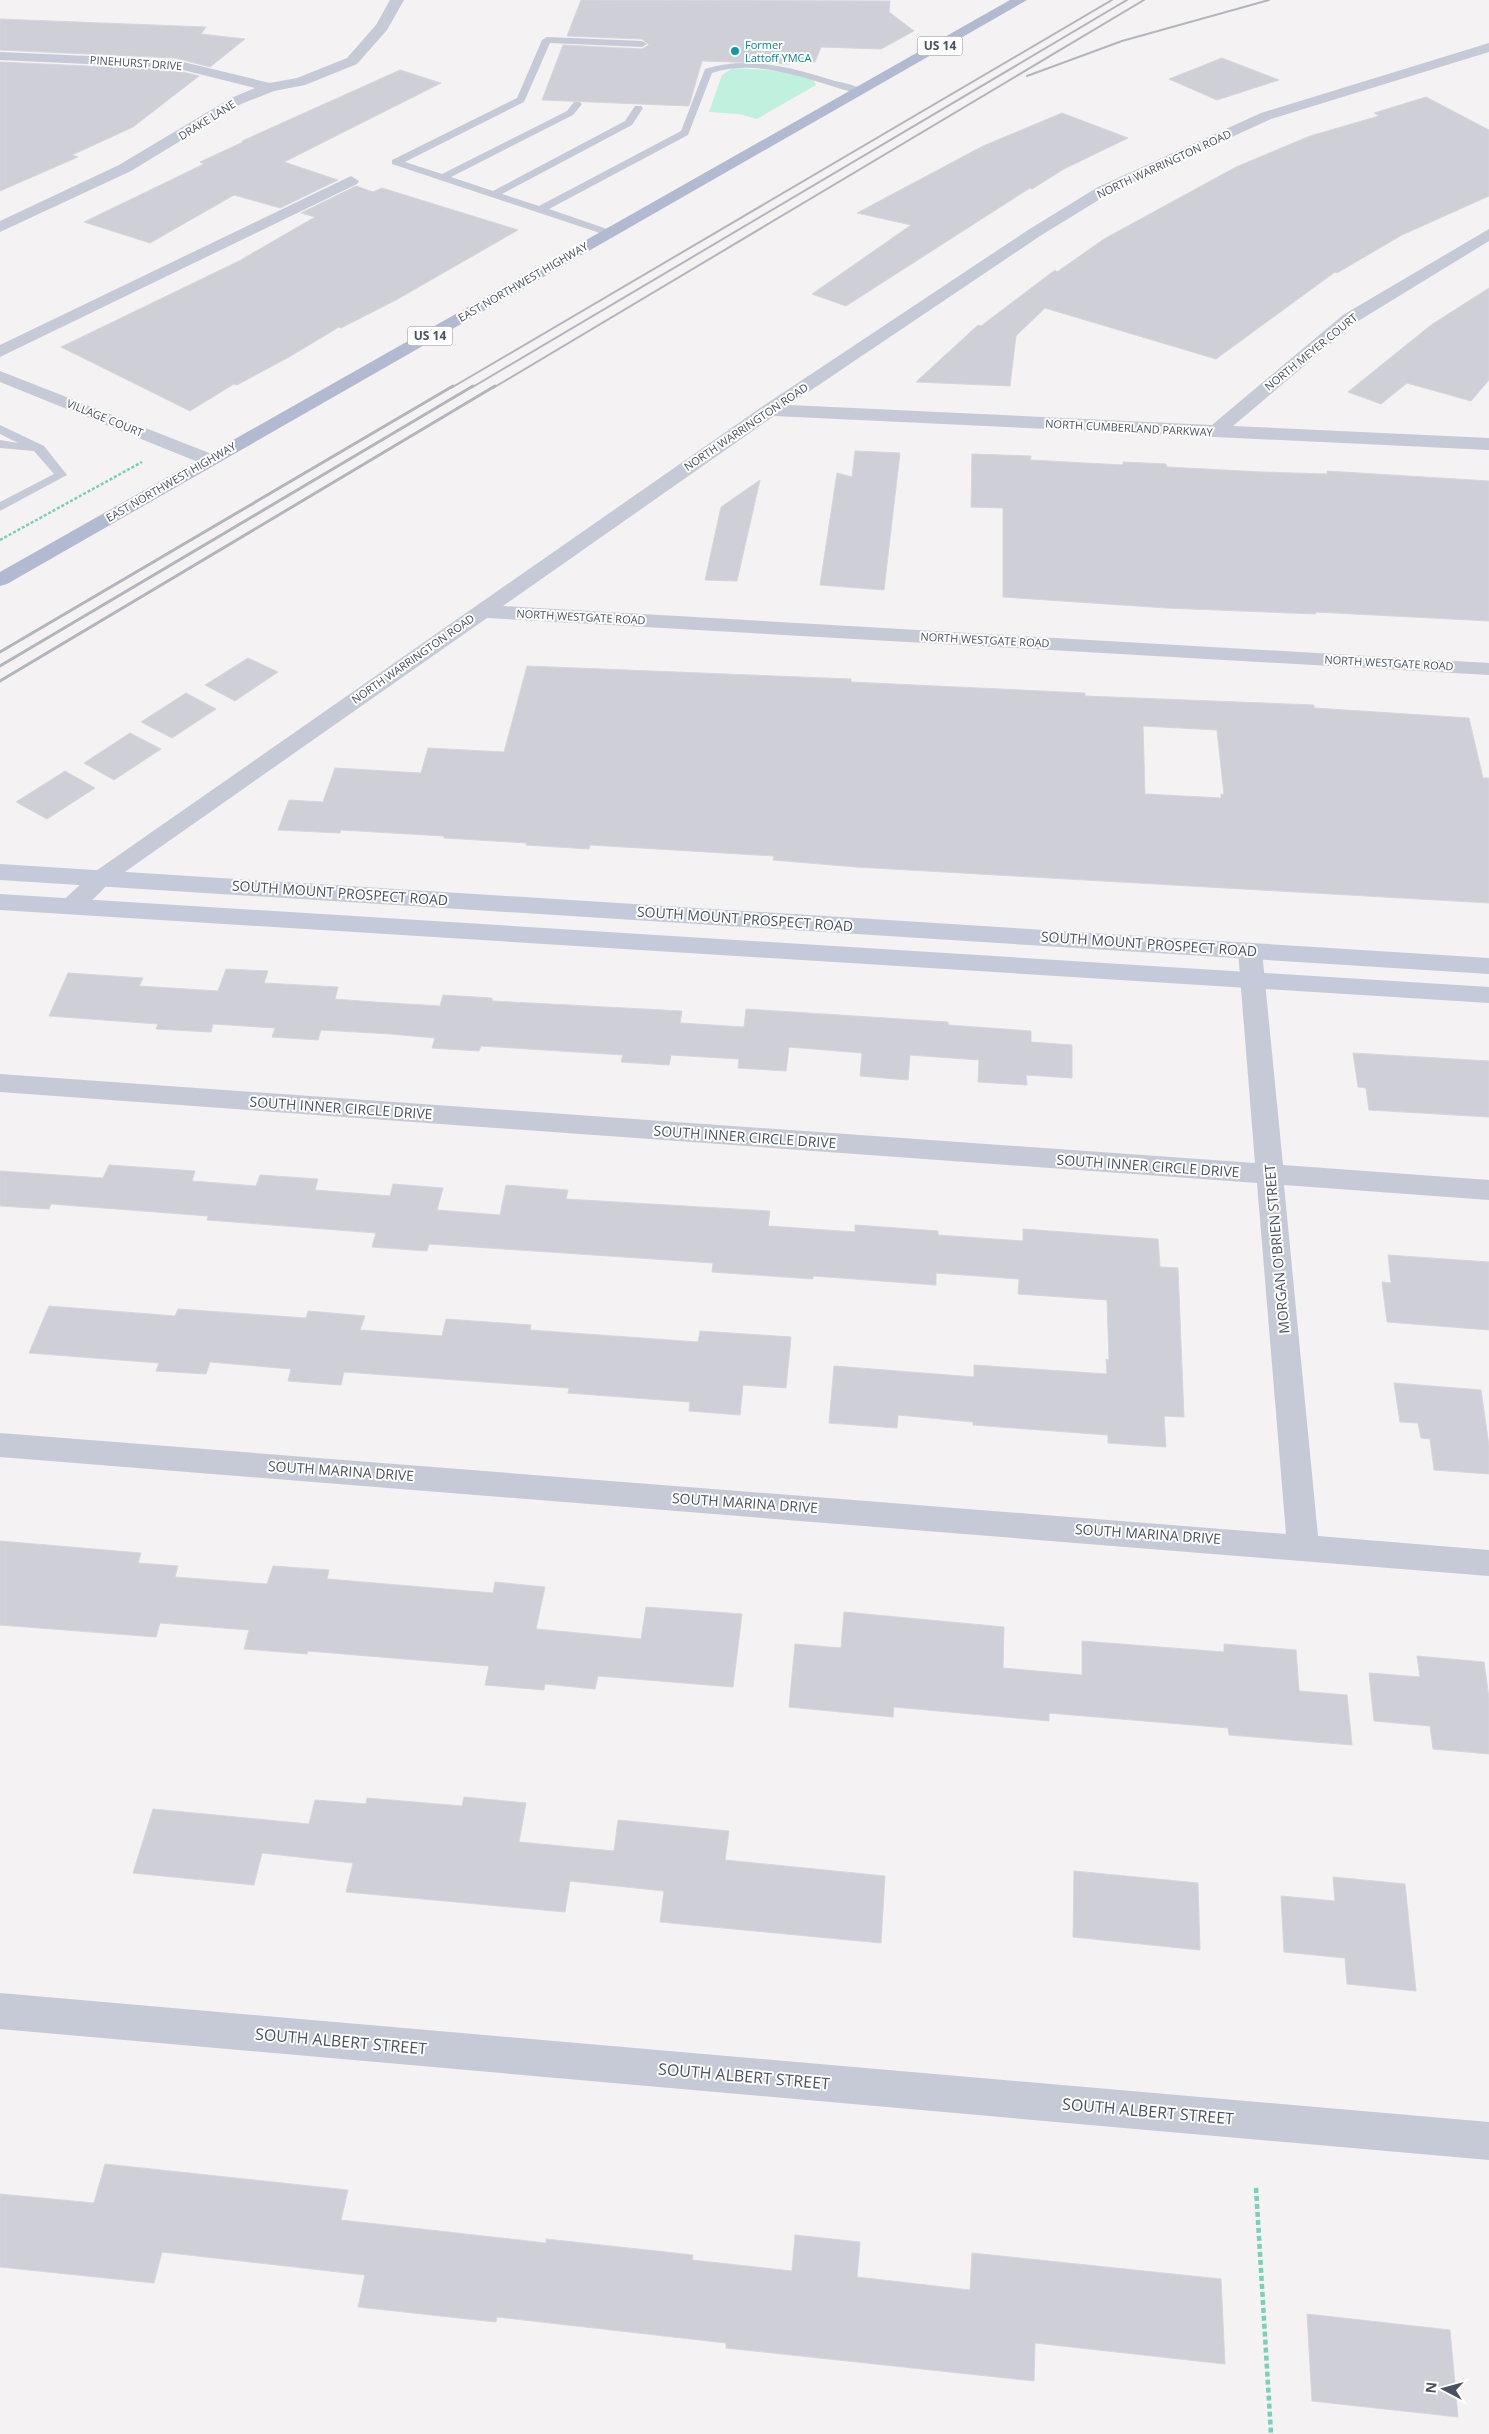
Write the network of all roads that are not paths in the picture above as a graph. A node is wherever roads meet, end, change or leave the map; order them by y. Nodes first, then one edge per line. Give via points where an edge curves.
1 (397, 0) edge
2 (1020, 0) edge
3 (642, 44) dead end
4 (1482, 48) edge
5 (0, 56) edge
6 (270, 87) junction
7 (859, 91) junction
8 (577, 104) dead end
9 (638, 108) dead end
10 (442, 178) junction
11 (351, 181) dead end
12 (493, 195) junction
13 (540, 210) junction
14 (0, 227) edge
15 (609, 233) junction
16 (1489, 234) edge
17 (0, 352) edge
18 (0, 376) edge
19 (770, 410) junction
20 (0, 429) edge
21 (1215, 432) junction
22 (0, 444) edge
23 (1489, 444) edge
24 (40, 449) junction
25 (210, 460) junction
26 (0, 507) edge
27 (0, 580) edge
28 (481, 611) junction
29 (1489, 669) edge
30 (0, 872) edge
31 (102, 878) junction
32 (0, 902) edge
33 (70, 905) junction
34 (1250, 951) junction
35 (1489, 966) edge
36 (1253, 979) junction
37 (1489, 995) edge
38 (0, 1083) edge
39 (1270, 1174) junction
40 (1489, 1190) edge
41 (0, 1445) edge
42 (1303, 1546) junction
43 (1489, 1562) edge
44 (0, 2011) edge
45 (1489, 2141) edge

1 - 6 street, DRAKE LANE via 382,27 352,61 300,82
2 - 7 main road, EAST NORTHWEST HIGHWAY / US 14
3 - 10 lane via 547,40 521,100 396,162
4 - 19 street, NORTH WARRINGTON ROAD via 1266,116 1104,190 1034,233
5 - 6 street, PINEHURST DRIVE via 175,64
6 - 14 street, DRAKE LANE via 236,101 125,168
7 - 13 lane via 785,69 715,68 708,71 685,133
7 - 15 main road, EAST NORTHWEST HIGHWAY / US 14
8 - 10 lane via 570,113
9 - 12 lane via 629,123
10 - 12 lane
11 - 17 street
12 - 13 lane
13 - 15 lane
15 - 25 main road, EAST NORTHWEST HIGHWAY / US 14
16 - 21 street, NORTH MEYER COURT via 1349,319
18 - 25 street, VILLAGE COURT
19 - 21 street, NORTH CUMBERLAND PARKWAY
19 - 28 street, NORTH WARRINGTON ROAD
20 - 24 lane
21 - 23 street, NORTH CUMBERLAND PARKWAY
22 - 24 lane
24 - 26 lane via 61,475
25 - 27 main road, EAST NORTHWEST HIGHWAY / US 14
28 - 29 street, NORTH WESTGATE ROAD
28 - 31 street, NORTH WARRINGTON ROAD
30 - 31 main road, SOUTH MOUNT PROSPECT ROAD
31 - 33 street, NORTH WARRINGTON ROAD
31 - 34 main road, SOUTH MOUNT PROSPECT ROAD
32 - 33 main road, SOUTH MOUNT PROSPECT ROAD
33 - 36 main road, SOUTH MOUNT PROSPECT ROAD
34 - 35 main road, SOUTH MOUNT PROSPECT ROAD
34 - 36 street, MORGAN O'BRIEN STREET
36 - 37 main road, SOUTH MOUNT PROSPECT ROAD
36 - 39 street, MORGAN O'BRIEN STREET
38 - 39 street, SOUTH INNER CIRCLE DRIVE
39 - 40 street, SOUTH INNER CIRCLE DRIVE
39 - 42 street, MORGAN O'BRIEN STREET
41 - 42 street, SOUTH MARINA DRIVE
42 - 43 street, SOUTH MARINA DRIVE
44 - 45 street, SOUTH ALBERT STREET

